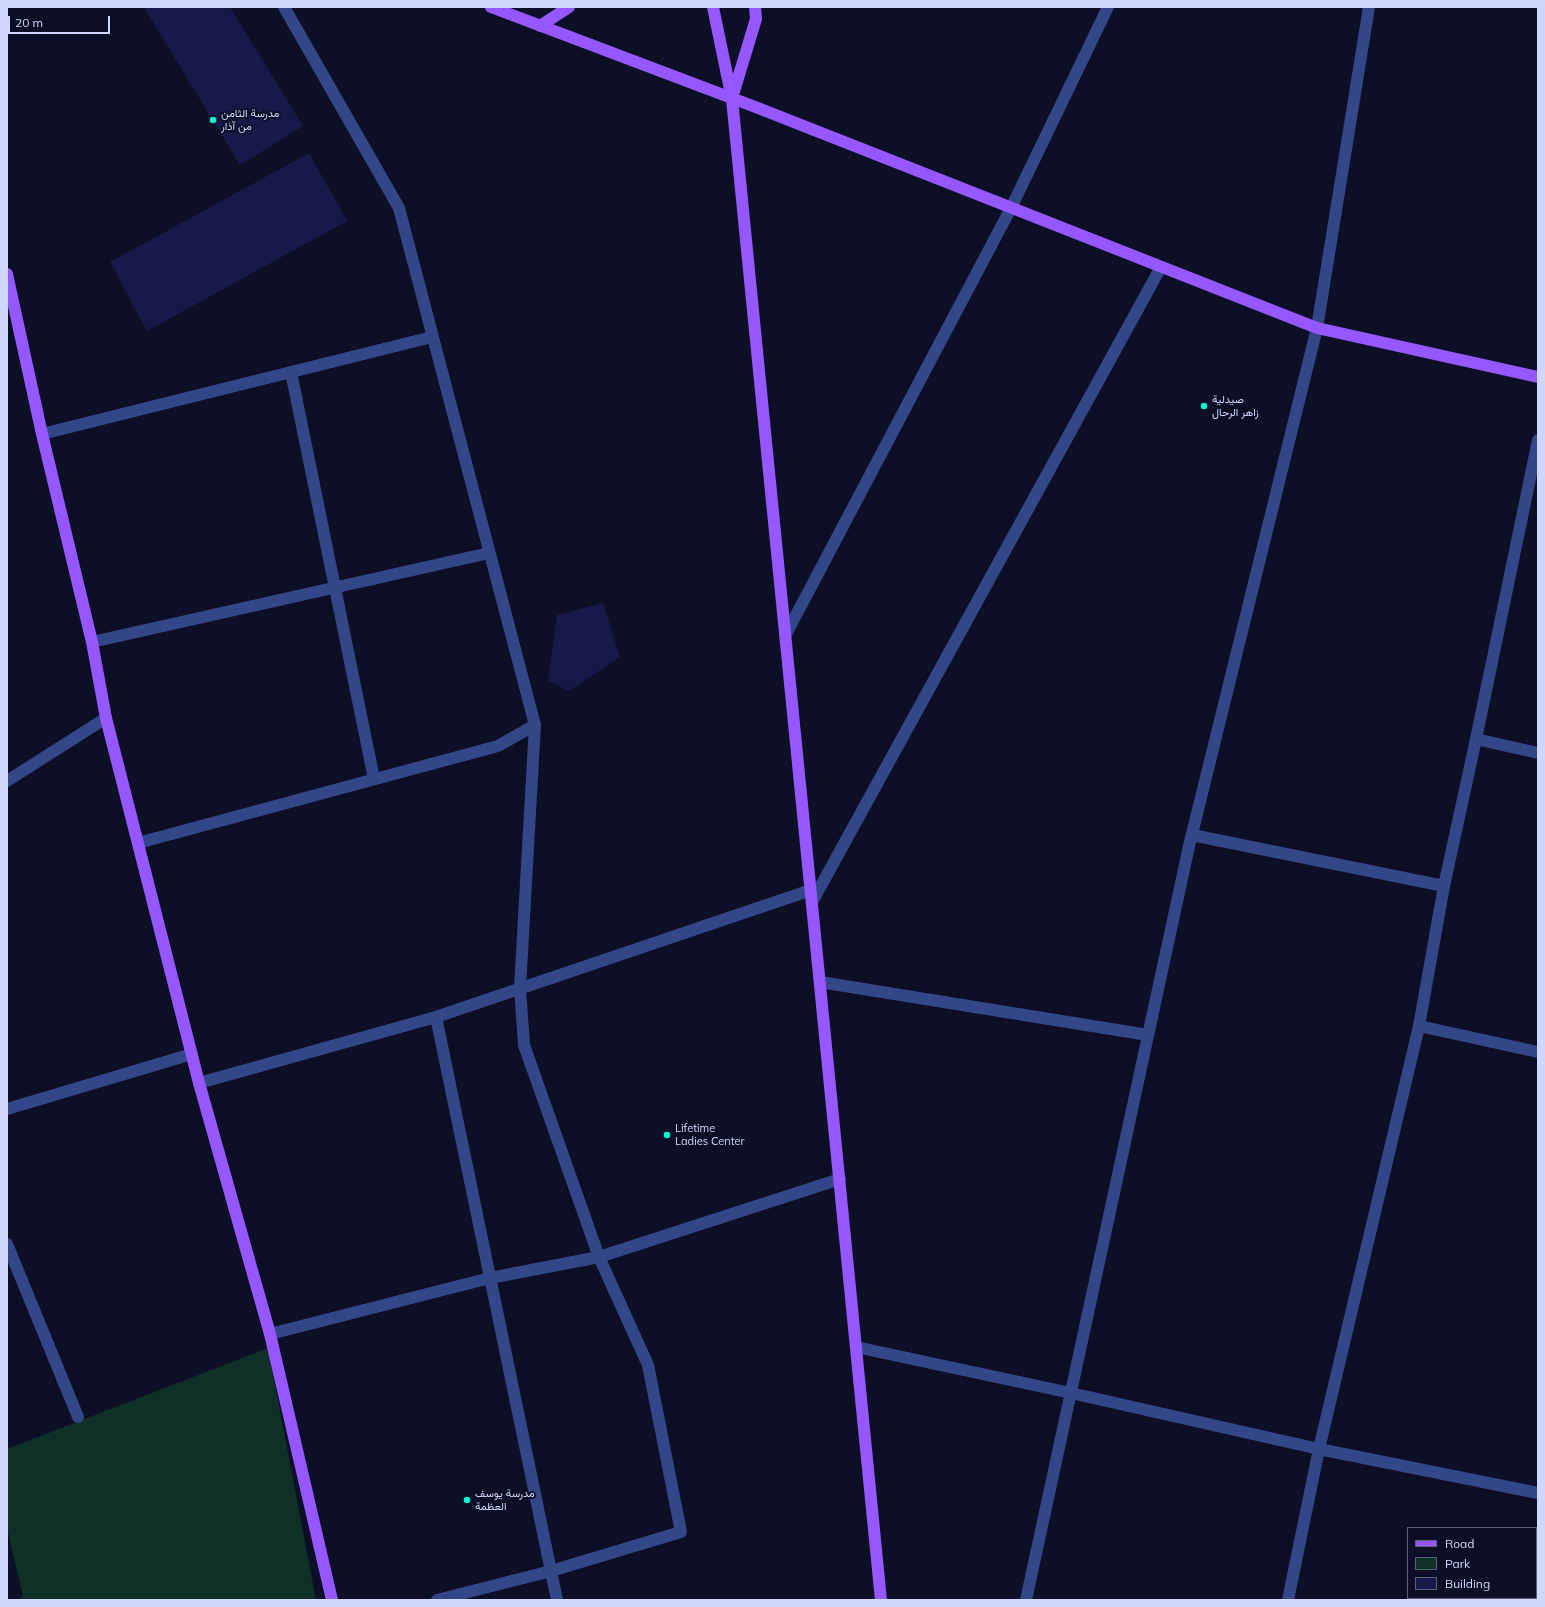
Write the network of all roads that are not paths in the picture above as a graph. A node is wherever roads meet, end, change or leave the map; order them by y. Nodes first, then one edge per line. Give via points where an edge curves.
1 (284, 7) edge
2 (491, 7) edge
3 (570, 7) edge
4 (714, 7) edge
5 (755, 7) edge
6 (1108, 7) edge
7 (1369, 7) edge
8 (540, 26) junction
9 (732, 99) junction
10 (1011, 208) junction
11 (1161, 267) junction
12 (7, 274) edge
13 (1317, 328) junction
14 (432, 337) junction
15 (291, 372) junction
16 (1538, 377) edge
17 (42, 434) junction
18 (1538, 440) edge
19 (489, 553) junction
20 (334, 588) junction
21 (785, 636) junction
22 (92, 642) junction
23 (106, 718) junction
24 (535, 725) junction
25 (1476, 739) junction
26 (1538, 753) edge
27 (374, 779) junction
28 (7, 781) edge
29 (1192, 835) junction
30 (138, 843) junction
31 (1444, 886) junction
32 (811, 896) junction
33 (820, 982) junction
34 (520, 988) junction
35 (436, 1017) junction
36 (1419, 1026) junction
37 (1148, 1035) junction
38 (1538, 1052) edge
39 (192, 1054) junction
40 (199, 1083) junction
41 (7, 1109) edge
42 (840, 1179) junction
43 (7, 1244) edge
44 (599, 1257) junction
45 (490, 1278) junction
46 (270, 1334) junction
47 (856, 1347) junction
48 (1070, 1393) junction
49 (78, 1417) dead end
50 (1318, 1449) junction
51 (1538, 1493) edge
52 (551, 1571) junction
53 (332, 1600) edge
54 (438, 1600) edge
55 (557, 1600) edge
56 (881, 1600) edge
57 (1026, 1600) edge
58 (1288, 1600) edge

1 - 14 street via 399,208
2 - 8 main road
3 - 8 main road
4 - 9 main road
5 - 9 main road via 756,19
6 - 10 street
7 - 13 street
8 - 9 main road
9 - 10 main road
9 - 21 main road
10 - 11 main road
10 - 21 street
11 - 13 main road
11 - 32 street
12 - 17 main road
13 - 16 main road
13 - 29 street
14 - 15 street
14 - 19 street
15 - 17 street
15 - 20 street
17 - 22 main road
18 - 25 street
19 - 20 street
19 - 24 street
20 - 22 street
20 - 27 street
21 - 32 main road
22 - 23 main road
23 - 28 street
23 - 30 main road
24 - 27 street via 498,746
24 - 34 street
25 - 26 street
25 - 31 street
27 - 30 street
29 - 31 street
29 - 37 street
30 - 39 main road
31 - 36 street
32 - 33 main road
32 - 34 street
33 - 37 street
33 - 42 main road
34 - 35 street
34 - 44 street via 524,1045
35 - 40 street
35 - 45 street
36 - 38 street
36 - 50 street
37 - 48 street
39 - 40 main road
39 - 41 street
40 - 46 main road
42 - 44 street
42 - 47 main road
43 - 49 street
44 - 45 street
44 - 52 street via 648,1365 681,1532
45 - 46 street
45 - 52 street
46 - 53 main road
47 - 48 street
47 - 56 main road
48 - 50 street
48 - 57 street
50 - 51 street
50 - 58 street
52 - 54 street
52 - 55 street

